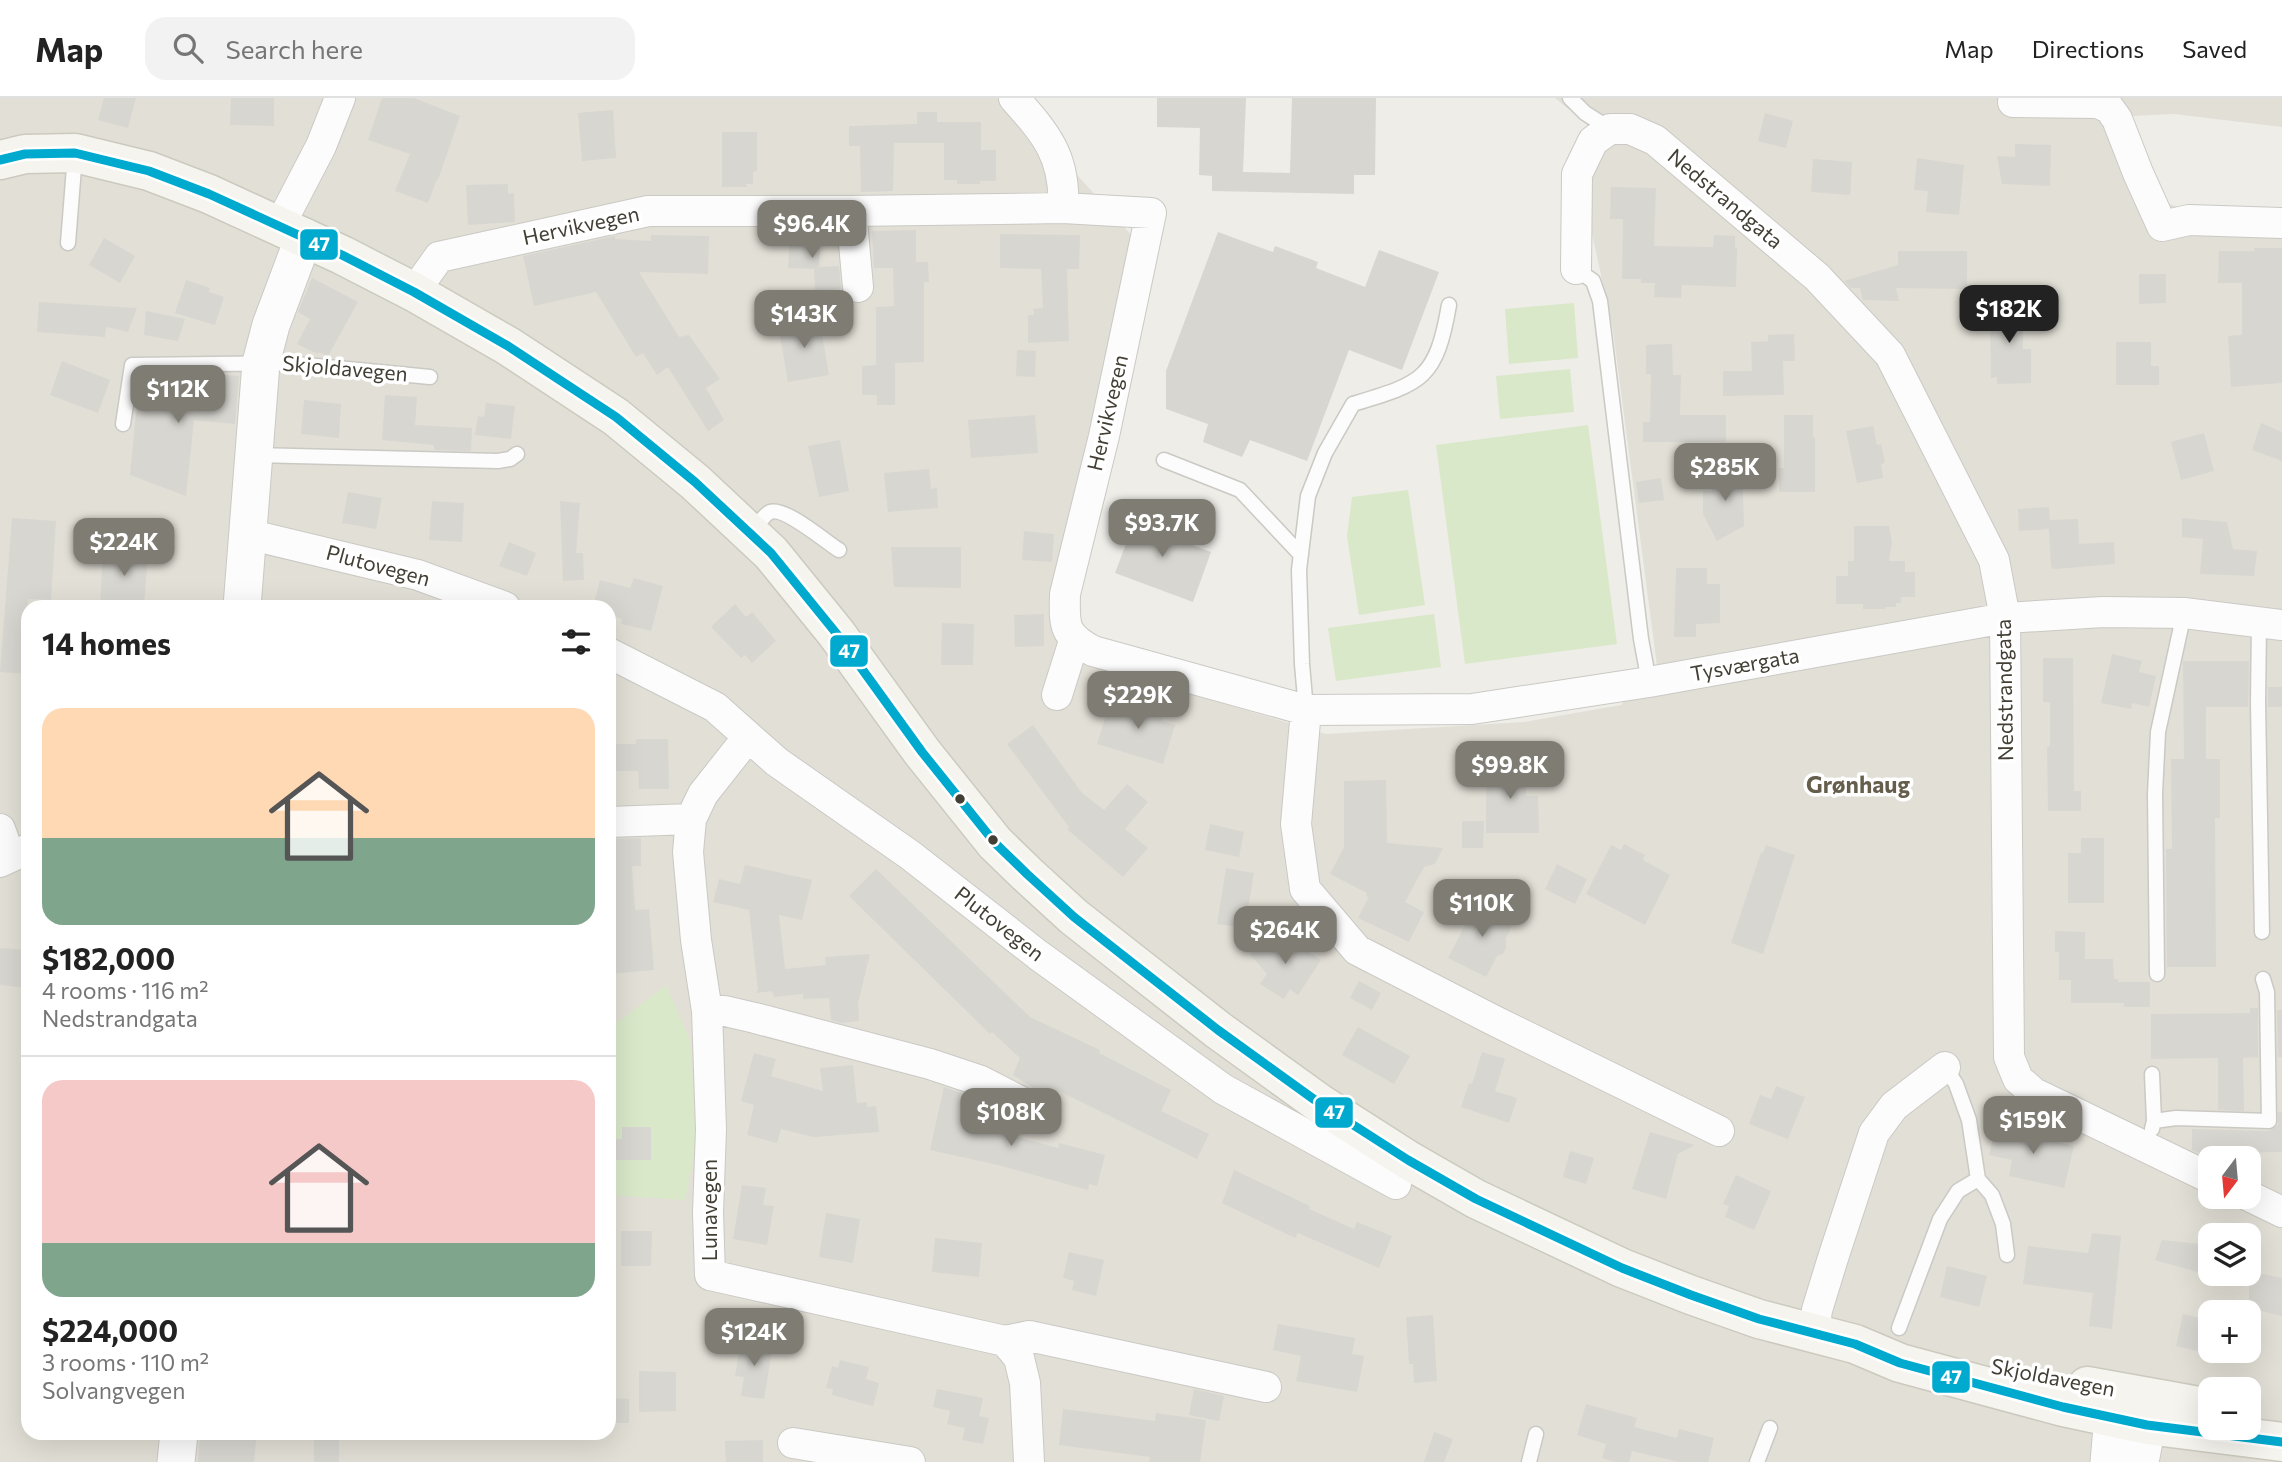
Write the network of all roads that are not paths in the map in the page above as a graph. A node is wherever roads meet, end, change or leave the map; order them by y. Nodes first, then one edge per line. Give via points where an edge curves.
1 (340, 98) edge
2 (1014, 98) edge
3 (1570, 98) edge
4 (2013, 102) dead end
5 (1625, 124) junction
6 (75, 153) junction
7 (0, 160) edge
8 (1063, 208) junction
9 (851, 211) junction
10 (2282, 223) edge
11 (292, 231) junction
12 (68, 243) dead end
13 (1576, 269) joint
14 (859, 287) dead end
15 (414, 292) junction
16 (1449, 305) dead end
17 (261, 363) junction
18 (430, 377) dead end
19 (123, 424) dead end
20 (253, 454) junction
21 (517, 454) dead end
22 (1164, 460) dead end
23 (247, 534) junction
24 (752, 534) junction
25 (839, 550) dead end
26 (1301, 555) junction
27 (242, 600) edge
28 (486, 600) edge
29 (2184, 613) junction
30 (2006, 618) junction
31 (2270, 624) edge
32 (1074, 640) junction
33 (616, 657) edge
34 (1649, 682) junction
35 (1057, 695) dead end
36 (1306, 710) junction
37 (748, 737) junction
38 (691, 819) junction
39 (616, 822) edge
40 (0, 829) edge
41 (13, 856) edge
42 (2262, 932) dead end
43 (2157, 974) dead end
44 (2263, 979) dead end
45 (707, 1011) junction
46 (1945, 1067) joint
47 (2152, 1074) dead end
48 (1031, 1107) dead end
49 (1719, 1131) dead end
50 (2151, 1134) junction
51 (2198, 1169) edge
52 (1978, 1178) junction
53 (1396, 1184) dead end
54 (2261, 1202) edge
55 (2282, 1212) edge
56 (2007, 1255) dead end
57 (1899, 1328) dead end
58 (1814, 1333) junction
59 (1005, 1341) junction
60 (1266, 1387) dead end
61 (2198, 1409) edge
62 (2131, 1412) junction
63 (2261, 1415) edge
64 (2282, 1418) edge
65 (1770, 1428) dead end
66 (1536, 1434) dead end
67 (178, 1440) edge
68 (2282, 1442) edge
69 (793, 1443) dead end
70 (176, 1462) edge
71 (910, 1462) edge
72 (1029, 1462) edge
73 (1529, 1462) edge
74 (1757, 1462) edge
75 (2109, 1462) edge
76 (2140, 1462) edge

1 - 11 street
2 - 8 street via 1059,158 1065,188
3 - 5 lane, Nedstrandgata via 1584,113
4 - 10 street via 2098,103 2109,108 2162,226 2189,220
5 - 13 street via 1593,141 1577,174
5 - 30 street, Nedstrandgata via 1656,140 1817,277 1891,355 1994,560
6 - 7 main road, Skjoldavegen via 25,154
6 - 11 main road, Skjoldavegen via 149,171
6 - 12 lane
8 - 9 street, Hervikvegen
8 - 32 street, Hervikvegen via 1151,213 1065,594 1064,620
9 - 14 street
9 - 15 street, Hervikvegen via 648,211 439,257
11 - 15 main road, Skjoldavegen
11 - 17 street
13 - 34 lane via 1593,281 1600,301
15 - 24 main road, Skjoldavegen via 508,346 616,417
16 - 26 lane via 1443,340 1432,366 1403,389 1353,404 1325,453 1308,496
17 - 18 lane, Skjoldavegen
17 - 19 lane, Skjoldavegen via 132,365
17 - 20 street
20 - 21 lane via 498,461
20 - 23 street
22 - 26 lane via 1240,490
23 - 27 street
23 - 28 street, Plutovegen via 418,575
24 - 25 lane via 764,517 776,511
24 - 58 main road, Skjoldavegen via 836,633 995,843 1074,917 1218,1030 1319,1103 1476,1199 1691,1296
26 - 36 lane
29 - 30 street, Tysværgata
29 - 31 street, Tysværgata
29 - 43 lane via 2158,732
30 - 34 street, Tysværgata
30 - 50 street, Nedstrandgata via 2009,1057 2018,1079 2034,1093
31 - 42 lane, Tysværgata via 2258,703
32 - 35 street
32 - 36 street, Tysværgata via 1093,651
33 - 37 street, Plutovegen via 715,708
34 - 36 street, Tysværgata via 1472,709
36 - 49 street via 1296,824 1305,889 1357,950
37 - 38 street, Lunavegen via 703,794
37 - 53 street, Plutovegen via 1223,1089
38 - 39 street
38 - 45 street, Lunavegen via 688,852
40 - 41 street
44 - 50 lane, Nedstrandgata via 2269,1121 2176,1118
45 - 48 street via 755,1018 930,1064 981,1081
45 - 59 street, Lunavegen via 710,1275
46 - 52 lane via 1969,1120
46 - 58 street via 1894,1106 1874,1133 1817,1310
47 - 50 lane
50 - 51 street, Nedstrandgata
52 - 56 lane via 1992,1195 2003,1224
52 - 57 lane via 1958,1191 1940,1219
54 - 55 street
58 - 62 main road, Skjoldavegen via 1900,1363 2063,1407
59 - 60 street, Lunavegen via 1029,1336
59 - 72 street via 1019,1359 1025,1382
61 - 62 main road, Skjoldavegen
62 - 68 main road, Skjoldavegen
62 - 75 street
62 - 76 street
63 - 64 main road
65 - 74 lane
66 - 73 lane
67 - 70 street
69 - 71 street

